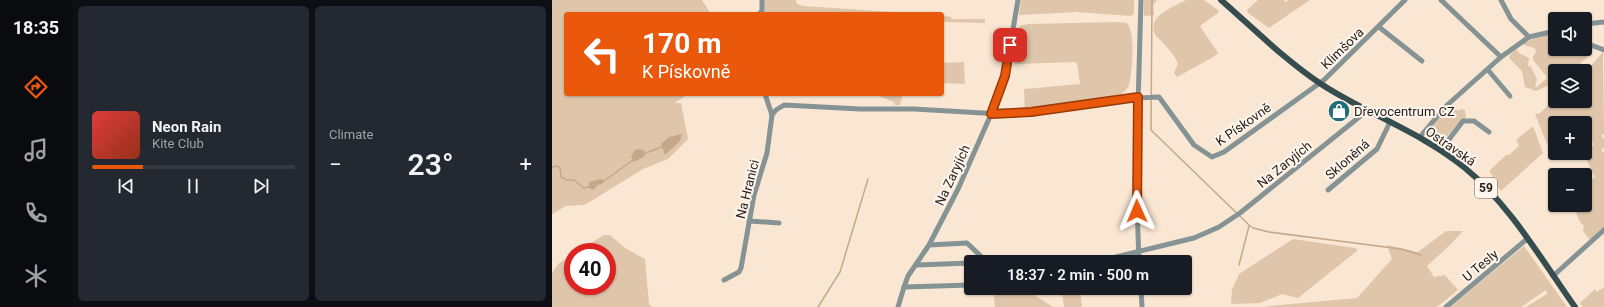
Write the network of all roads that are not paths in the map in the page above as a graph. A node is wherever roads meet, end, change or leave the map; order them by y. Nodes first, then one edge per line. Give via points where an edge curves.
1 (762, 0) edge
2 (1018, 0) edge
3 (1141, 0) edge
4 (1221, 0) edge
5 (1405, 0) edge
6 (1441, 0) edge
7 (1501, 0) edge
8 (761, 12) edge
9 (1604, 22) edge
10 (1592, 23) edge
11 (1379, 27) junction
12 (1548, 33) edge
13 (1529, 37) junction
14 (1592, 45) edge
15 (1604, 50) edge
16 (1501, 58) junction
17 (1422, 61) dead end
18 (1488, 70) junction
19 (1320, 84) junction
20 (766, 96) edge
21 (1510, 96) dead end
22 (1138, 97) junction
23 (768, 102) junction
24 (780, 106) junction
25 (1368, 110) junction
26 (991, 114) junction
27 (772, 115) junction
28 (1390, 122) junction
29 (1489, 132) dead end
30 (1420, 137) junction
31 (1441, 150) junction
32 (1328, 190) dead end
33 (750, 222) junction
34 (779, 223) dead end
35 (1604, 230) edge
36 (1527, 239) junction
37 (929, 245) junction
38 (1139, 252) junction
39 (979, 255) edge
40 (1126, 255) edge
41 (964, 263) edge
42 (916, 265) junction
43 (1553, 276) junction
44 (724, 280) dead end
45 (964, 285) edge
46 (904, 287) junction
47 (1141, 295) edge
48 (898, 307) edge
49 (1142, 307) edge
50 (1446, 307) edge
51 (1575, 307) edge

1 - 8 street
2 - 26 street, Na Zaryjích via 1005,76
3 - 22 street
4 - 19 main road, Ostravská / 59
5 - 11 street, Klimšova
6 - 16 street
7 - 13 street via 1511,19
9 - 10 street
11 - 17 street, Klimšova
11 - 19 street, Klimšova
12 - 13 street
13 - 16 street
14 - 15 street
16 - 18 street
18 - 21 street
18 - 30 street via 1445,107
19 - 22 street, K Pískovně via 1224,152 1212,157 1194,144 1159,97
19 - 25 main road, Ostravská / 59
20 - 23 street, Na Hranici
22 - 26 street, K Pískovně via 1031,112
22 - 38 street via 1136,180
23 - 24 street, K Pískovně
23 - 27 street, Na Hranici
24 - 26 street, K Pískovně via 914,109
24 - 27 street
25 - 28 main road, Ostravská / 59
25 - 38 street, Na Zaryjích via 1219,227 1194,238
26 - 37 street, Na Zaryjích via 958,189
27 - 33 street, Na Hranici via 767,153 754,195
28 - 30 main road, Ostravská / 59
28 - 32 street, Skloněná via 1377,148
29 - 31 street via 1474,121 1463,121
30 - 31 main road, Ostravská / 59
31 - 36 main road, Ostravská / 59 via 1488,189
33 - 34 street
33 - 44 street, Na Hranici via 740,270
35 - 43 street
36 - 43 main road, Ostravská / 59
36 - 50 street, U Tesly
37 - 39 street via 967,244
37 - 42 street, Na Zaryjích
38 - 40 street, Na Zaryjích
41 - 42 street
42 - 46 street, Na Zaryjích
43 - 51 main road, Ostravská / 59
45 - 46 street
46 - 48 street, Na Zaryjích
47 - 49 street

